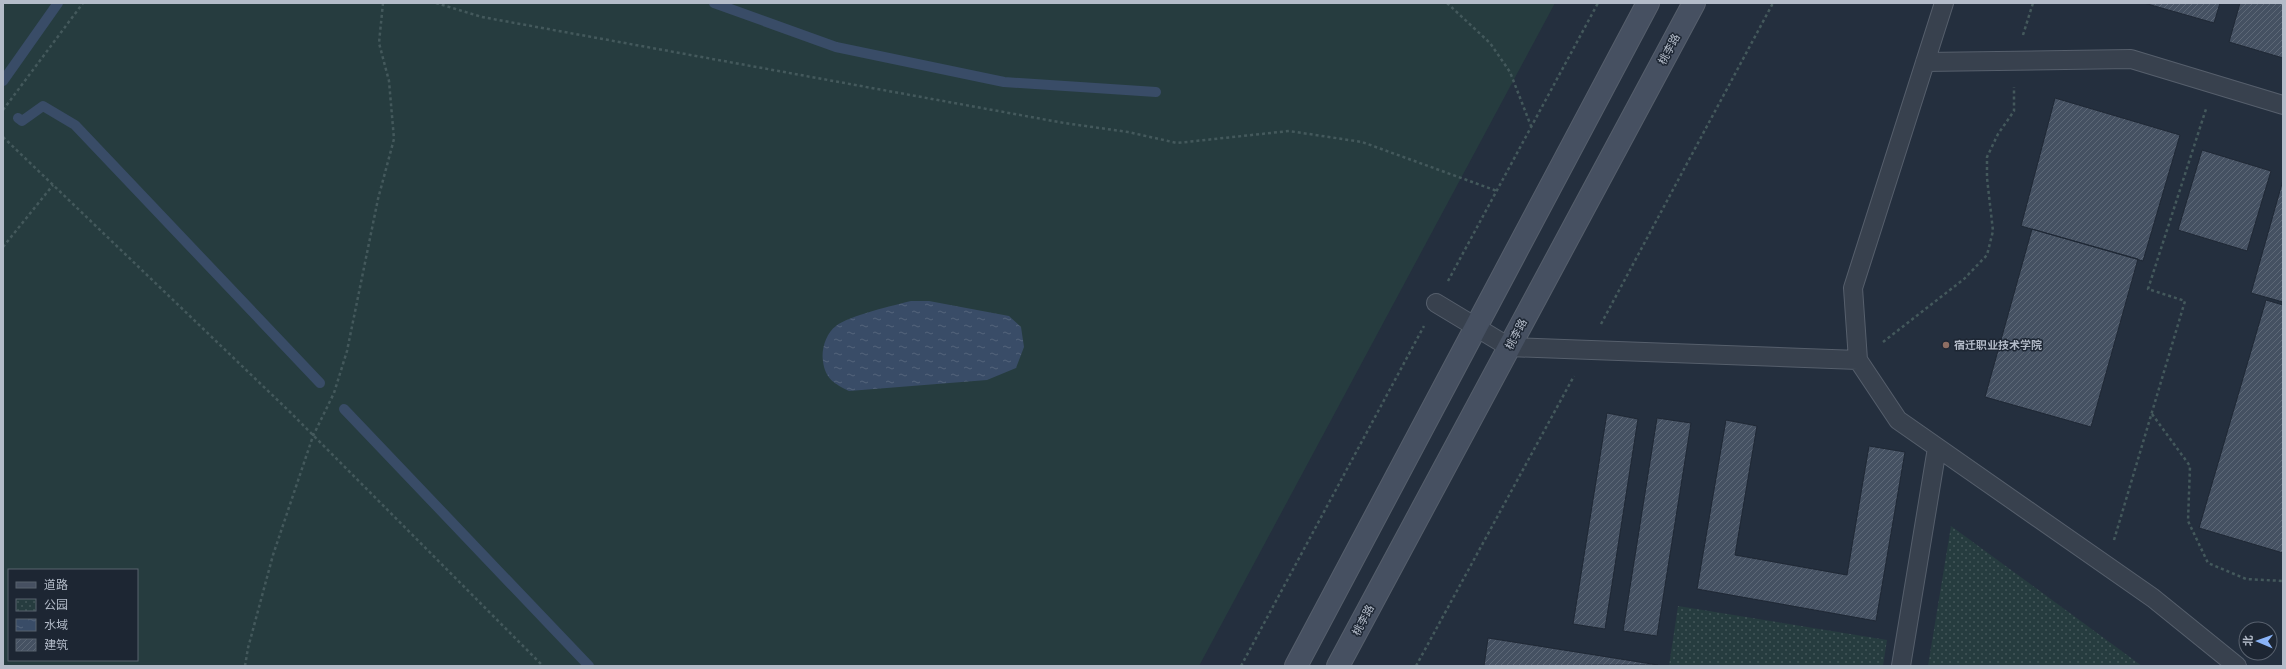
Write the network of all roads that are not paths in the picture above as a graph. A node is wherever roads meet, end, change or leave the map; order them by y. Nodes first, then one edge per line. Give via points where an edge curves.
1 (1648, 3) edge
2 (1694, 3) edge
3 (1944, 3) edge
4 (1925, 62) junction
5 (2283, 106) edge
6 (1436, 303) road end
7 (1476, 327) junction
8 (1509, 347) junction
9 (1858, 360) junction
10 (1937, 448) junction
11 (1296, 666) edge
12 (1338, 666) edge
13 (1901, 666) edge
14 (2237, 666) edge

1 - 7 main road
2 - 8 main road, 桃李路
3 - 4 lane
4 - 5 lane via 2130,59
4 - 9 lane via 1853,288
6 - 7 lane
7 - 8 lane
7 - 11 main road
8 - 9 lane
8 - 12 main road, 桃李路
9 - 10 lane via 1898,420
10 - 13 lane
10 - 14 lane via 2153,598

